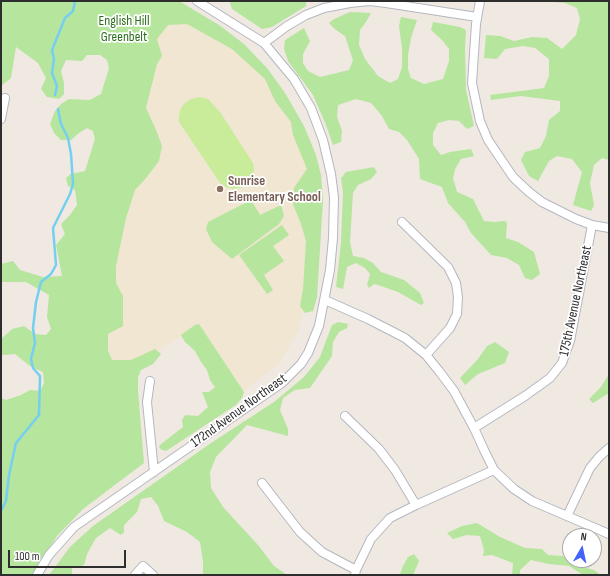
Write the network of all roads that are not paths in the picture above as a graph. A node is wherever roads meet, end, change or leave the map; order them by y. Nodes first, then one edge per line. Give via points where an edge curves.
1 (197, 1) edge
2 (480, 1) edge
3 (350, 2) edge
4 (477, 17) junction
5 (264, 43) junction
6 (5, 98) dead end
7 (1, 119) edge
8 (402, 222) dead end
9 (592, 225) junction
10 (609, 228) edge
11 (325, 300) junction
12 (426, 355) junction
13 (150, 381) dead end
14 (345, 416) dead end
15 (474, 428) junction
16 (609, 448) edge
17 (494, 470) junction
18 (154, 472) junction
19 (262, 483) dead end
20 (416, 505) junction
21 (567, 516) junction
22 (609, 534) edge
23 (356, 572) edge
24 (37, 575) edge
25 (135, 575) edge
26 (153, 575) edge

1 - 5 street, 172nd Avenue Northeast
2 - 4 street
3 - 4 street via 370,1
3 - 5 street via 306,15
4 - 9 street via 472,65 473,89 480,121 488,140 513,177 529,192 576,220
5 - 11 street, 172nd Avenue Northeast via 294,79 311,108 325,147 334,197 333,238
6 - 7 street
8 - 12 street via 448,267 456,283 457,314 450,328
9 - 10 street
9 - 15 street, 175th Avenue Northeast via 570,342 562,363 550,378
11 - 12 street via 405,338
11 - 18 street, 172nd Avenue Northeast via 319,326 301,364 282,383
12 - 15 street via 454,391
13 - 18 street via 147,402
14 - 20 street via 380,449
15 - 17 street
16 - 21 street via 590,468
17 - 20 street
17 - 21 street via 514,489 532,501
18 - 24 street, 172nd Avenue Northeast via 74,527 49,555
19 - 23 street via 300,532 322,552
20 - 23 street via 390,518 381,526 371,538
21 - 22 street
25 - 26 street via 143,566

